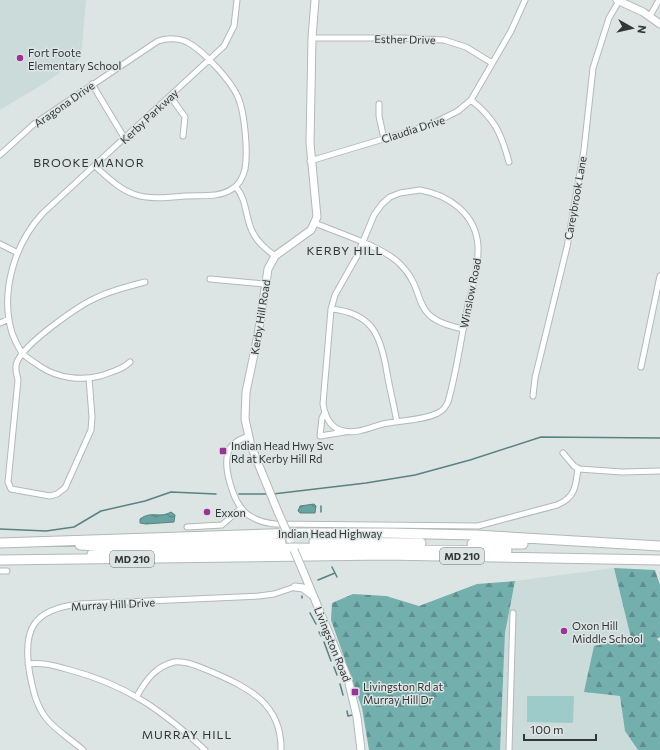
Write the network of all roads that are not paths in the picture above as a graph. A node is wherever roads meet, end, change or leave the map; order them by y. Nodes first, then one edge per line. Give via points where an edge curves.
1 (237, 0) edge
2 (311, 0) edge
3 (315, 0) edge
4 (525, 0) edge
5 (618, 0) edge
6 (659, 0) edge
7 (313, 9) junction
8 (650, 16) junction
9 (660, 24) edge
10 (312, 38) junction
11 (209, 61) junction
12 (492, 63) junction
13 (92, 84) junction
14 (170, 96) junction
15 (471, 100) junction
16 (379, 104) dead end
17 (184, 136) dead end
18 (125, 138) junction
19 (384, 139) junction
20 (0, 155) edge
21 (310, 161) junction
22 (509, 162) dead end
23 (95, 166) junction
24 (236, 187) junction
25 (315, 223) junction
26 (362, 243) junction
27 (0, 244) edge
28 (16, 252) junction
29 (275, 256) junction
30 (660, 276) edge
31 (210, 279) dead end
32 (145, 282) dead end
33 (264, 284) junction
34 (331, 309) junction
35 (7, 320) junction
36 (0, 323) edge
37 (463, 329) junction
38 (23, 354) junction
39 (130, 362) dead end
40 (641, 367) dead end
41 (89, 378) junction
42 (533, 396) dead end
43 (324, 414) junction
44 (397, 422) junction
45 (345, 432) junction
46 (248, 436) junction
47 (563, 453) dead end
48 (578, 468) junction
49 (660, 471) edge
50 (241, 508) junction
51 (187, 528) dead end
52 (46, 541) junction
53 (554, 541) junction
54 (0, 543) edge
55 (292, 545) junction
56 (660, 546) edge
57 (602, 558) junction
58 (0, 560) edge
59 (660, 560) edge
60 (303, 570) junction
61 (0, 571) edge
62 (7, 571) dead end
63 (295, 587) junction
64 (314, 597) junction
65 (513, 613) dead end
66 (28, 664) junction
67 (137, 696) junction
68 (83, 750) edge
69 (206, 750) edge
70 (281, 750) edge
71 (361, 750) edge
72 (508, 750) edge

1 - 11 street, Kerby Parkway via 232,32 224,46
2 - 7 main road
3 - 7 main road
4 - 12 street, Claudia Drive
5 - 8 main road
5 - 42 street, Careybrook Lane via 593,68 584,150 567,247 535,378
6 - 8 street
7 - 10 main road
8 - 9 main road
10 - 12 street, Esther Drive via 444,40 463,46
10 - 21 main road
11 - 13 street, Aragona Drive via 187,42 176,39 162,40 153,43
11 - 14 street, Kerby Parkway
11 - 24 street, Aragona Drive via 235,90 242,110 245,167
12 - 15 street, Claudia Drive
13 - 18 street
13 - 20 street, Aragona Drive via 34,124
14 - 17 street via 184,117
14 - 18 street, Kerby Parkway
15 - 19 street, Claudia Drive via 455,114 443,120
15 - 22 street via 498,127
16 - 19 street
18 - 23 street, Kerby Parkway
19 - 21 street, Claudia Drive
21 - 25 main road via 318,210
23 - 24 street via 128,193 141,197 216,194
23 - 28 street, Kerby Parkway via 38,219 28,230
24 - 29 street via 245,204 254,236
25 - 26 street
25 - 29 main road, Kerby Hill Road via 307,233
26 - 34 street, Winslow Road via 334,295
26 - 37 street via 388,255 399,264 414,286 424,311 442,324
26 - 37 street, Winslow Road via 377,211 393,196 420,190 437,194 453,202 470,222 478,246
27 - 28 street
28 - 35 street, Kerby Parkway via 6,297
29 - 33 main road, Kerby Hill Road
30 - 40 street
31 - 33 street
32 - 38 street via 109,292 83,304 57,323
33 - 46 main road, Kerby Hill Road via 245,406
34 - 43 street, Winslow Road
34 - 44 street via 353,313 377,334 383,350
35 - 36 street
35 - 38 street, Kerby Parkway via 14,340
37 - 44 street, Winslow Road via 449,398 444,408 434,415
38 - 41 street, Kerby Parkway via 54,374
38 - 41 street via 15,369 18,380 8,482 10,488 19,492 50,496 65,488 91,430
39 - 41 street, Kerby Parkway via 119,370
43 - 45 street via 331,424
43 - 45 street, Winslow Road via 320,436
44 - 45 street, Winslow Road
46 - 50 street via 232,446 227,460 233,492
46 - 55 main road, Kerby Hill Road, bridge
47 - 48 street
48 - 49 street via 622,472
48 - 50 street via 574,492 563,503 478,526 275,524 254,518
50 - 51 street via 222,525
52 - 53 highway, Indian Head Highway / MD 210 via 298,533 386,533 476,535
52 - 54 highway, Indian Head Highway / MD 210
52 - 55 highway via 98,546
53 - 55 highway via 522,544
53 - 56 highway, Indian Head Highway / MD 210
55 - 57 highway via 458,549
55 - 58 highway
55 - 60 main road, Livingston Road, bridge
57 - 58 highway, Indian Head Highway / MD 210 via 385,555
57 - 59 highway, Indian Head Highway / MD 210
60 - 63 main road via 301,580
60 - 64 main road, Livingston Road
61 - 62 street
63 - 64 main road via 305,589
63 - 66 street, Murray Hill Drive via 259,596 58,607 43,615 31,630 27,645
64 - 71 main road, Livingston Road via 348,679 356,710
65 - 72 street
66 - 67 street via 50,665 85,674
66 - 68 street, Murray Hill Drive via 33,690 42,712 49,722
67 - 69 street
67 - 70 street via 150,676 164,666 180,662 201,668 242,686 262,699 275,719

